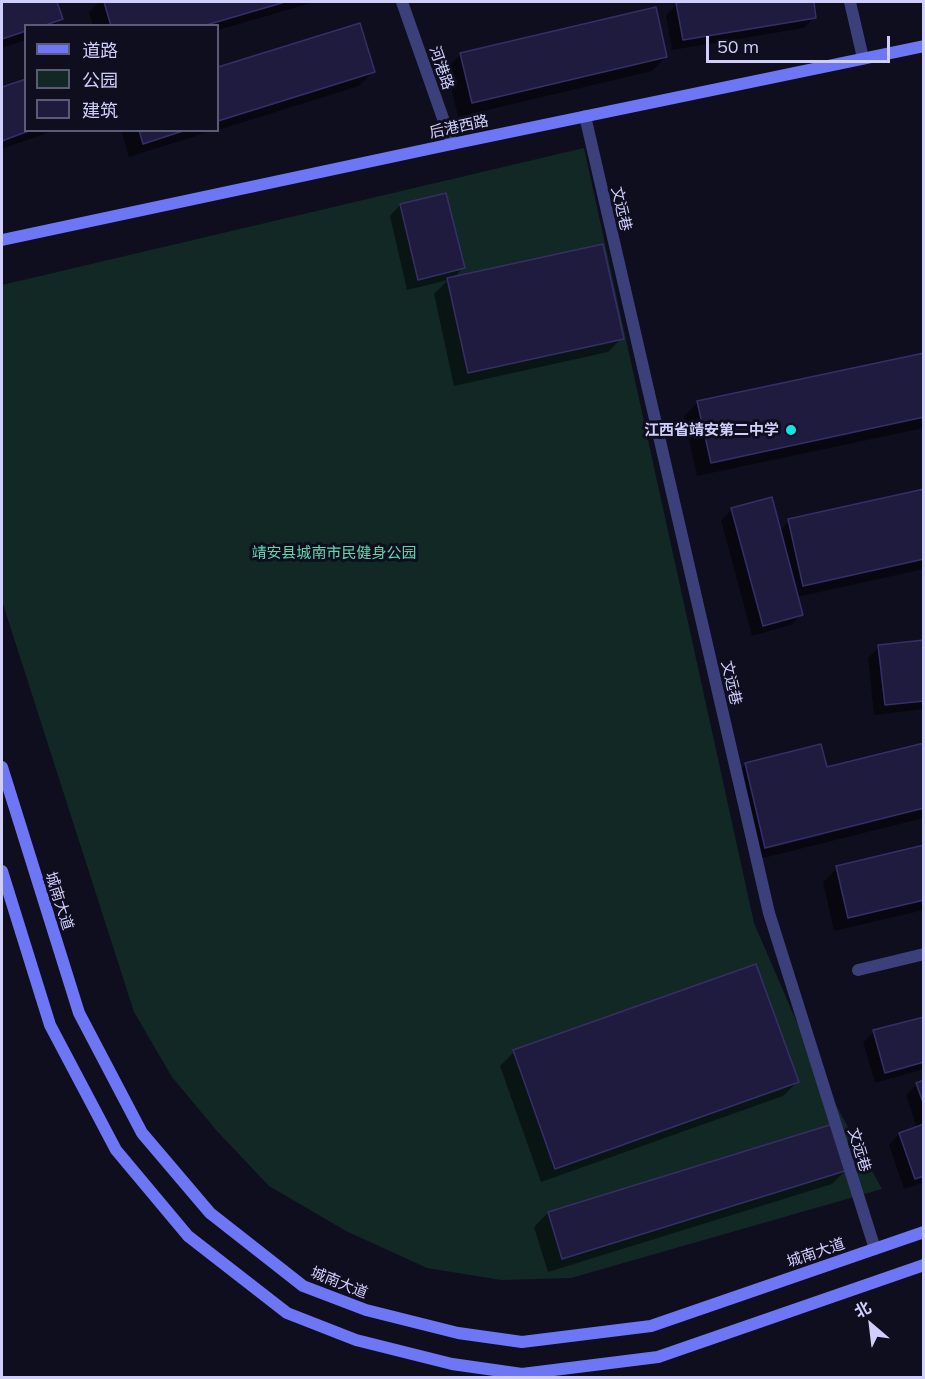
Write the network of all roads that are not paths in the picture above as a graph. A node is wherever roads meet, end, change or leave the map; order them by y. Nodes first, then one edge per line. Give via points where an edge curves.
1 (402, 2) edge
2 (850, 2) edge
3 (924, 46) edge
4 (863, 58) junction
5 (585, 116) junction
6 (452, 144) junction
7 (2, 240) edge
8 (2, 767) edge
9 (2, 871) edge
10 (924, 954) edge
11 (858, 970) dead end
12 (924, 1232) edge
13 (875, 1249) junction
14 (924, 1265) edge

1 - 6 street, 河港路
2 - 4 street
3 - 4 main road, 后港西路
4 - 5 main road, 后港西路
5 - 6 main road, 后港西路
5 - 13 street, 文远巷 via 769,913
6 - 7 main road, 后港西路
8 - 13 main road, 城南大道 via 79,1013 142,1133 210,1213 303,1286 366,1310 458,1333 522,1342 651,1326
9 - 14 main road via 50,1025 116,1150 188,1236 287,1313 356,1340 453,1364 522,1374 658,1356
10 - 11 street
12 - 13 main road, 城南大道

